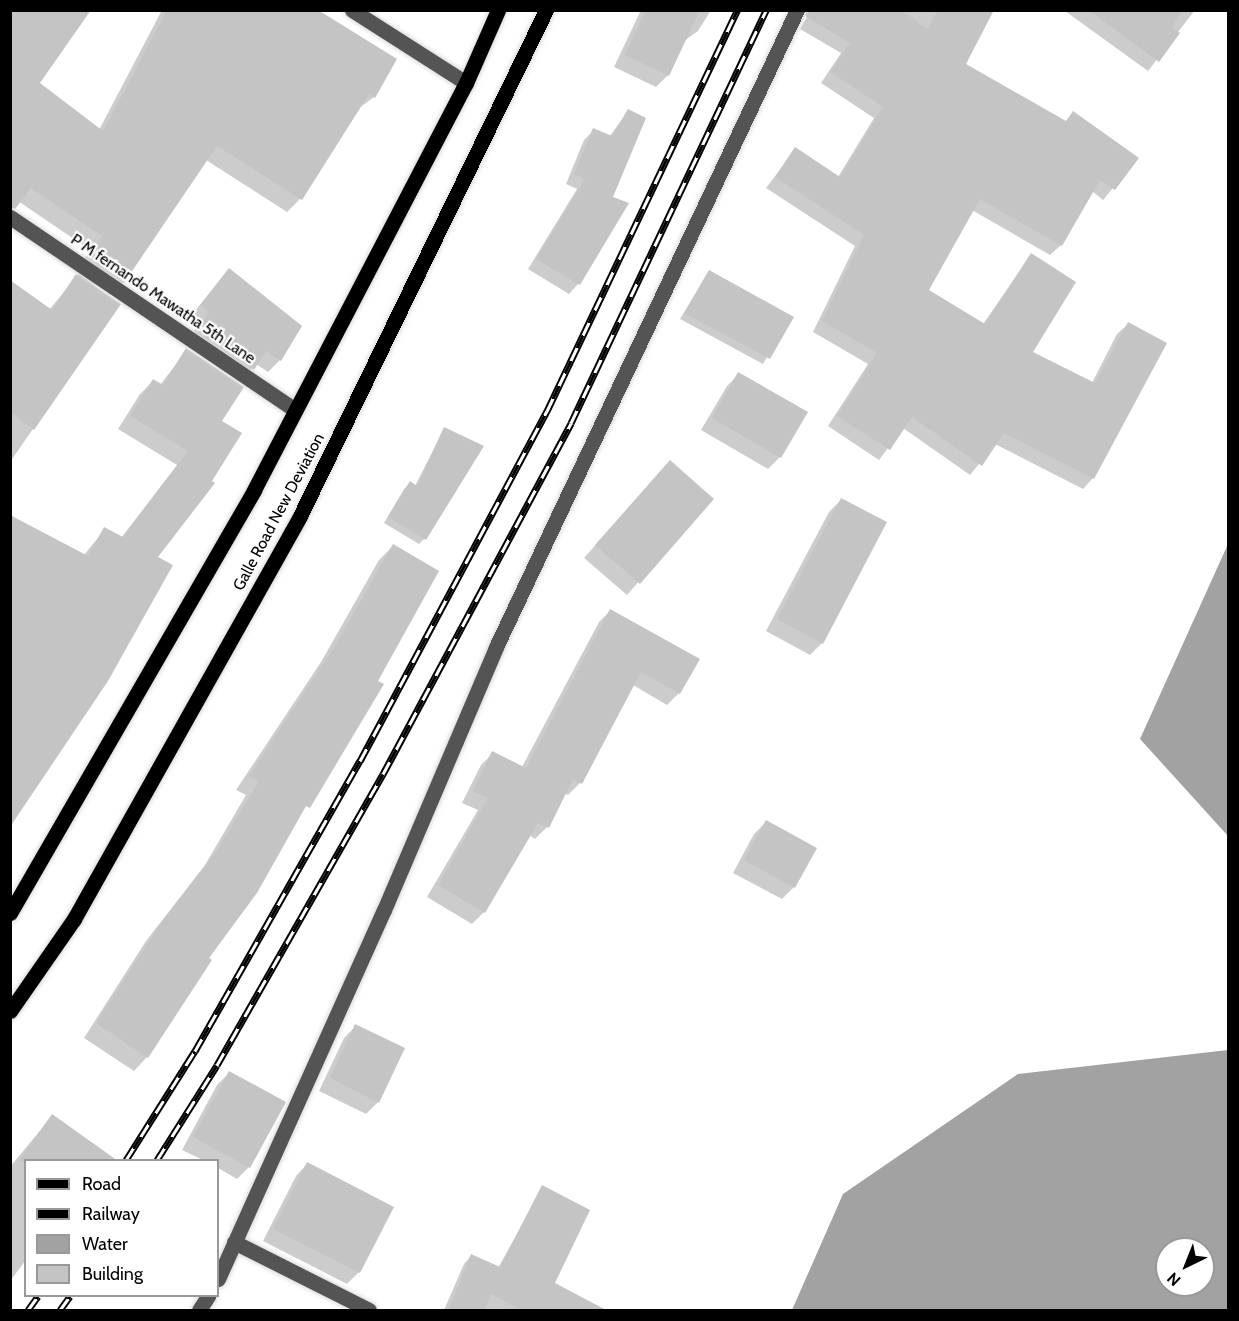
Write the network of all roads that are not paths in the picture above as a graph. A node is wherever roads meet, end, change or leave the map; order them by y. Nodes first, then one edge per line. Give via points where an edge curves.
1 (352, 10) edge
2 (498, 10) edge
3 (546, 10) edge
4 (797, 10) edge
5 (466, 83) junction
6 (10, 217) edge
7 (295, 410) junction
8 (10, 913) edge
9 (10, 1011) edge
10 (234, 1242) junction
11 (219, 1277) edge
12 (207, 1297) edge
13 (199, 1311) edge
14 (369, 1311) edge

1 - 5 street
2 - 5 main road, Galle Road New Deviation
3 - 9 main road, Galle Road New Deviation via 300,516 74,920
4 - 10 street via 496,647 384,910
5 - 7 main road, Galle Road New Deviation
6 - 7 street, P M fernando Mawatha 5th Lane
7 - 8 main road, Galle Road New Deviation via 249,500
10 - 11 street
10 - 14 street
12 - 13 street

